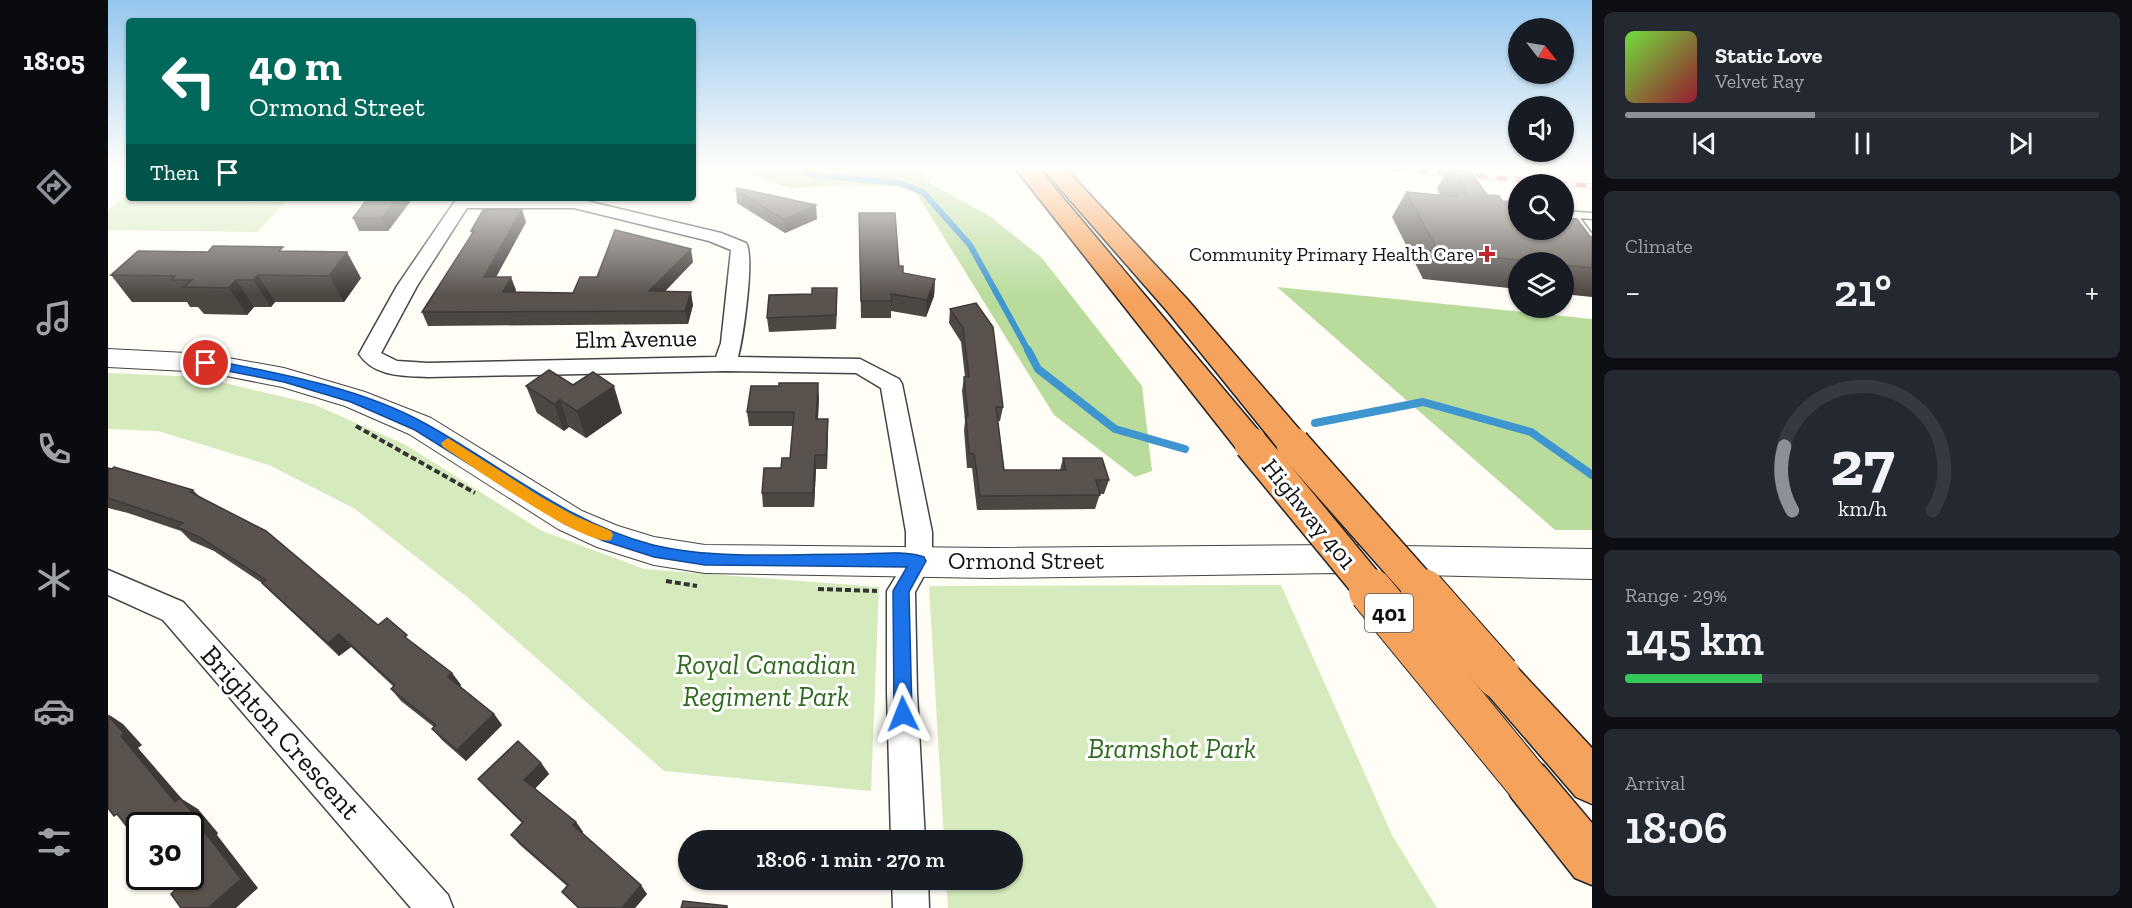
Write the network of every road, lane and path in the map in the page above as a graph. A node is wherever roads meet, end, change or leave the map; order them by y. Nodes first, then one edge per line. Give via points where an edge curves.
1 (456, 210) edge
2 (605, 210) edge
3 (1061, 210) edge
4 (1091, 210) edge
5 (1574, 215) joint
6 (1592, 216) edge
7 (1574, 238) edge
8 (108, 358) edge
9 (725, 364) junction
10 (919, 561) junction
11 (1592, 564) edge
12 (108, 582) edge
13 (1592, 781) edge
14 (908, 830) edge
15 (1592, 861) edge
16 (910, 890) edge
17 (435, 908) edge
18 (911, 908) edge

1 - 9 street, Elm Avenue via 407,286 370,354 378,361 394,368 428,370
2 - 9 street via 715,237 740,247 734,320
3 - 15 highway, Highway 401 / 401, bridge
4 - 13 highway, Highway 401 / 401, bridge
5 - 6 lane
5 - 7 lane via 1588,235
8 - 10 street, Ormond Street via 206,363 284,378 355,399 420,426 570,520 654,551 705,559
9 - 10 street, Elm Avenue via 860,366 891,384 919,532
10 - 11 street, Ormond Street via 1338,559
10 - 14 street via 901,591
12 - 17 street, Brighton Crescent via 172,610
16 - 18 street

